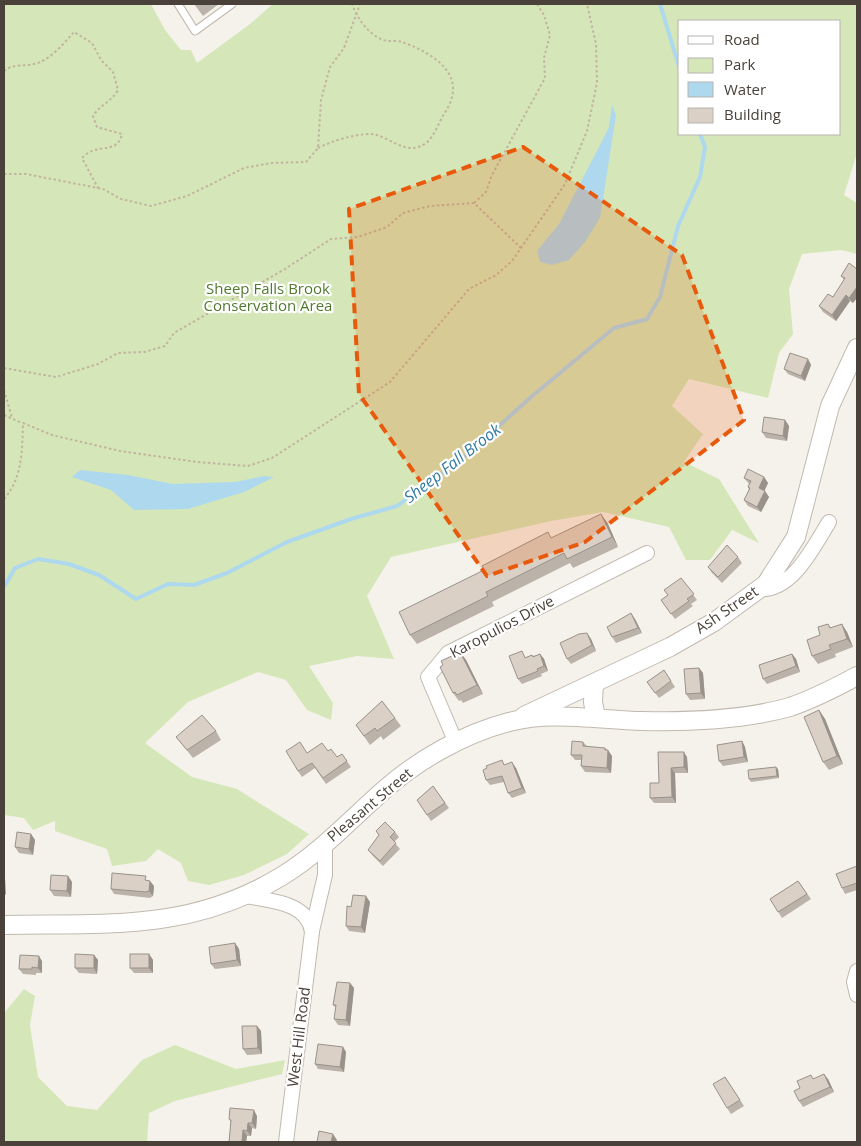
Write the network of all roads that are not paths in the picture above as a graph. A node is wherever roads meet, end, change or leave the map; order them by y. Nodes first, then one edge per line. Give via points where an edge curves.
1 (178, 4) edge
2 (232, 4) edge
3 (857, 348) edge
4 (830, 522) dead end
5 (647, 554) dead end
6 (759, 588) junction
7 (857, 676) edge
8 (594, 683) junction
9 (596, 718) junction
10 (512, 721) junction
11 (456, 743) junction
12 (326, 843) junction
13 (246, 896) junction
14 (4, 925) edge
15 (312, 932) junction
16 (857, 971) edge
17 (857, 995) edge
18 (286, 1142) edge

1 - 2 lane via 195,31
3 - 6 street, Ash Street via 830,406 796,537 766,584
4 - 6 street via 792,574 779,586
5 - 11 street, Karopulios Drive via 448,653 428,677
6 - 8 street, Ash Street via 714,622
7 - 9 street, Pleasant Street via 810,700 760,714 693,720
8 - 9 street
8 - 10 street, Ash Street
9 - 10 street, Pleasant Street
10 - 11 street, Pleasant Street
11 - 12 street, Pleasant Street via 405,773
12 - 13 street, Pleasant Street via 283,876
12 - 15 street, West Hill Road via 325,875
13 - 14 street, Pleasant Street via 173,919 86,925
13 - 15 street via 289,905 310,923
15 - 18 street, West Hill Road
16 - 17 street via 854,982

